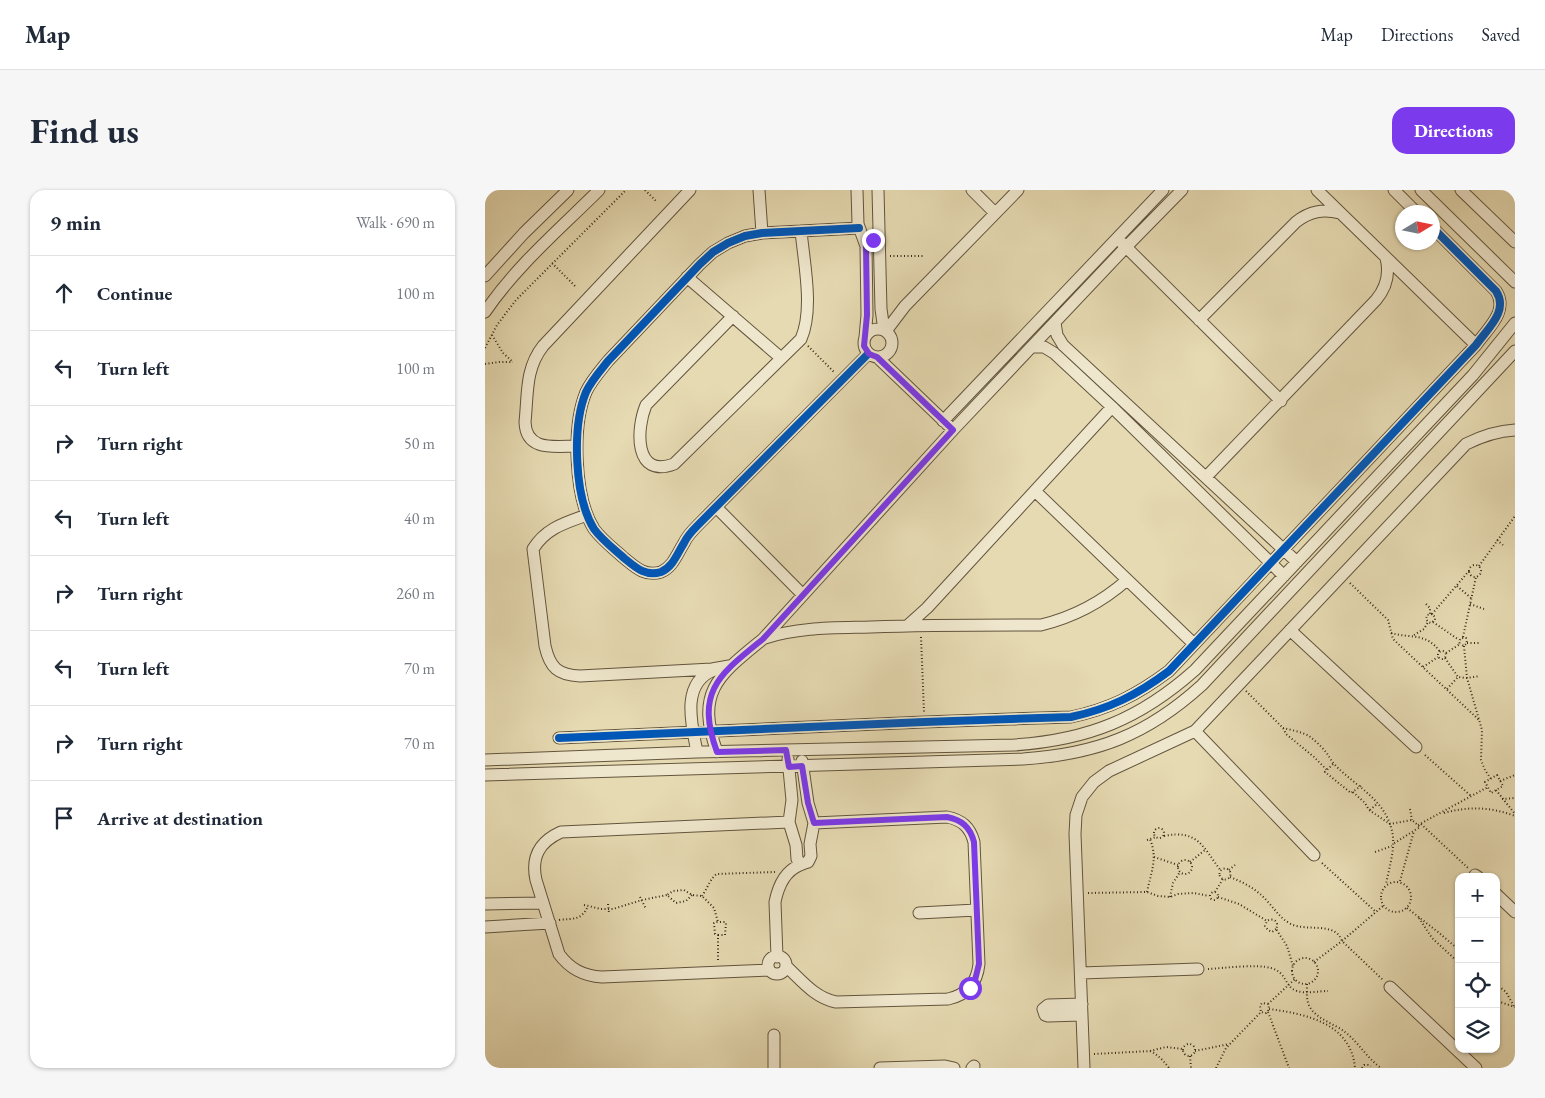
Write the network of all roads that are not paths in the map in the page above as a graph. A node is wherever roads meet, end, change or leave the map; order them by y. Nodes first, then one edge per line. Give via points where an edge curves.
1 (568, 190) edge
2 (599, 190) edge
3 (689, 190) edge
4 (759, 190) edge
5 (857, 190) edge
6 (878, 190) edge
7 (972, 190) edge
8 (1018, 190) edge
9 (1163, 190) edge
10 (1182, 190) edge
11 (1317, 190) edge
12 (1394, 190) edge
13 (1421, 190) edge
14 (1461, 190) edge
15 (555, 203) junction
16 (1410, 205) edge
17 (995, 213) junction
18 (1340, 213) junction
19 (878, 216) junction
20 (569, 220) junction
21 (858, 222) junction
22 (801, 231) junction
23 (762, 233) junction
24 (1440, 235) edge
25 (1117, 238) junction
26 (879, 242) junction
27 (1515, 242) edge
28 (866, 246) junction
29 (1126, 247) junction
30 (1108, 248) junction
31 (1117, 257) junction
32 (1386, 258) junction
33 (485, 276) edge
34 (687, 277) junction
35 (1515, 282) edge
36 (485, 312) edge
37 (1043, 315) junction
38 (733, 316) junction
39 (1199, 320) junction
40 (1515, 323) edge
41 (1054, 324) junction
42 (885, 331) junction
43 (865, 337) junction
44 (1476, 345) junction
45 (1033, 347) junction
46 (1515, 351) edge
47 (873, 356) junction
48 (781, 358) junction
49 (1281, 400) junction
50 (1112, 407) junction
51 (943, 421) junction
52 (953, 430) junction
53 (1515, 430) edge
54 (577, 446) junction
55 (1206, 477) junction
56 (1035, 490) junction
57 (716, 507) junction
58 (587, 514) junction
59 (1284, 549) junction
60 (1272, 562) junction
61 (1297, 562) junction
62 (1284, 576) junction
63 (1127, 580) junction
64 (803, 595) junction
65 (907, 626) junction
66 (1290, 630) junction
67 (763, 639) junction
68 (1194, 644) junction
69 (729, 666) junction
70 (718, 669) junction
71 (1195, 731) junction
72 (710, 732) junction
73 (693, 733) junction
74 (559, 738) dead end
75 (1416, 747) road end
76 (786, 750) junction
77 (800, 750) junction
78 (697, 752) junction
79 (717, 752) junction
80 (485, 760) edge
81 (802, 766) junction
82 (789, 767) junction
83 (485, 774) edge
84 (789, 822) junction
85 (814, 823) junction
86 (1314, 855) road end
87 (801, 864) junction
88 (1500, 898) edge
89 (543, 903) junction
90 (485, 904) edge
91 (977, 910) junction
92 (1515, 912) edge
93 (919, 913) dead end
94 (550, 923) junction
95 (485, 927) edge
96 (777, 956) junction
97 (786, 966) junction
98 (1198, 969) road end
99 (769, 970) junction
100 (1081, 973) junction
101 (1390, 987) road end
102 (774, 1034) dead end
103 (774, 1068) edge
104 (879, 1068) edge
105 (954, 1068) edge
106 (1084, 1068) edge
107 (1476, 1068) edge

1 - 15 street
2 - 20 street
3 - 54 street via 543,346 532,363 525,422 528,436 538,445
4 - 23 street
5 - 21 street
6 - 19 street
7 - 17 street
8 - 17 street
9 - 25 street
10 - 29 street
11 - 18 street
12 - 16 street
13 - 35 street
14 - 27 street
15 - 20 street
15 - 33 street
17 - 42 street
18 - 32 street
18 - 39 street via 1322,210 1296,222
19 - 21 street
19 - 26 street
20 - 36 street via 539,247
21 - 22 street
21 - 28 street
22 - 23 street
22 - 48 street via 807,310 805,330 801,339
23 - 34 street via 728,243 713,252
24 - 44 street via 1500,297 1500,312
25 - 29 street
25 - 30 street
26 - 28 street via 873,240
26 - 42 street via 881,309
28 - 43 street
29 - 31 street
29 - 39 street
30 - 31 street
30 - 37 street
31 - 41 street
32 - 44 street
32 - 49 street via 1388,276 1382,293
34 - 38 street
34 - 54 street via 596,375 580,410
37 - 41 street via 1045,323
37 - 51 street
38 - 48 street
38 - 48 street via 646,405 640,424 640,443 641,452 651,464 666,467 674,464
39 - 49 street
40 - 61 street via 1473,375
41 - 45 street
41 - 55 street via 1063,345
42 - 43 street via 872,330
42 - 47 street via 892,339 891,348 885,355
43 - 47 street via 864,346
44 - 59 street
45 - 50 street via 1049,349
45 - 52 street
46 - 81 street via 1202,684 1149,725 1088,750 1052,757
47 - 51 street
47 - 57 street via 842,380
49 - 55 street
50 - 56 street
50 - 60 street
51 - 52 street
52 - 64 street
53 - 66 street via 1499,431 1466,444
54 - 58 street via 581,493
55 - 59 street
56 - 63 street
56 - 65 street
57 - 58 street via 691,533 668,568 654,573 639,570 603,540
57 - 64 street
58 - 70 street via 547,532 533,549 545,646 548,659 556,669 567,675 580,676
59 - 60 street
59 - 61 street
60 - 62 street
60 - 68 street
61 - 62 street
62 - 77 street via 1180,683 1148,707 1093,732 1054,741 1014,745
63 - 65 street via 1087,609 1041,625
63 - 68 street
64 - 67 street
65 - 67 street via 807,629
66 - 71 street
66 - 75 street
67 - 69 street
68 - 72 street via 1169,671 1133,696 1071,717
69 - 70 street
69 - 72 street via 712,693
70 - 73 street via 703,676 693,690 690,712
71 - 86 street
71 - 100 street via 1109,771 1093,782 1082,798 1076,815 1075,834
72 - 73 street
72 - 79 street
73 - 74 street
73 - 78 street
76 - 77 street
76 - 79 street
76 - 82 street
77 - 81 street
78 - 79 street
78 - 80 street
81 - 82 street
81 - 85 street
82 - 83 street
82 - 84 street via 792,800
84 - 87 street
84 - 89 street via 561,832 544,842 535,860 535,875
85 - 87 street via 810,860
85 - 91 street via 955,818 968,827 974,842
87 - 96 street via 779,887 775,902
88 - 92 street
89 - 90 street
89 - 94 street
91 - 93 street
91 - 97 street via 978,972 970,988 957,997 836,1002 822,998
94 - 95 street
94 - 99 street via 559,954 582,974
96 - 97 street
96 - 99 street via 769,961
97 - 99 street via 779,974
98 - 100 street
100 - 106 street
101 - 107 street
102 - 103 street
104 - 105 street

